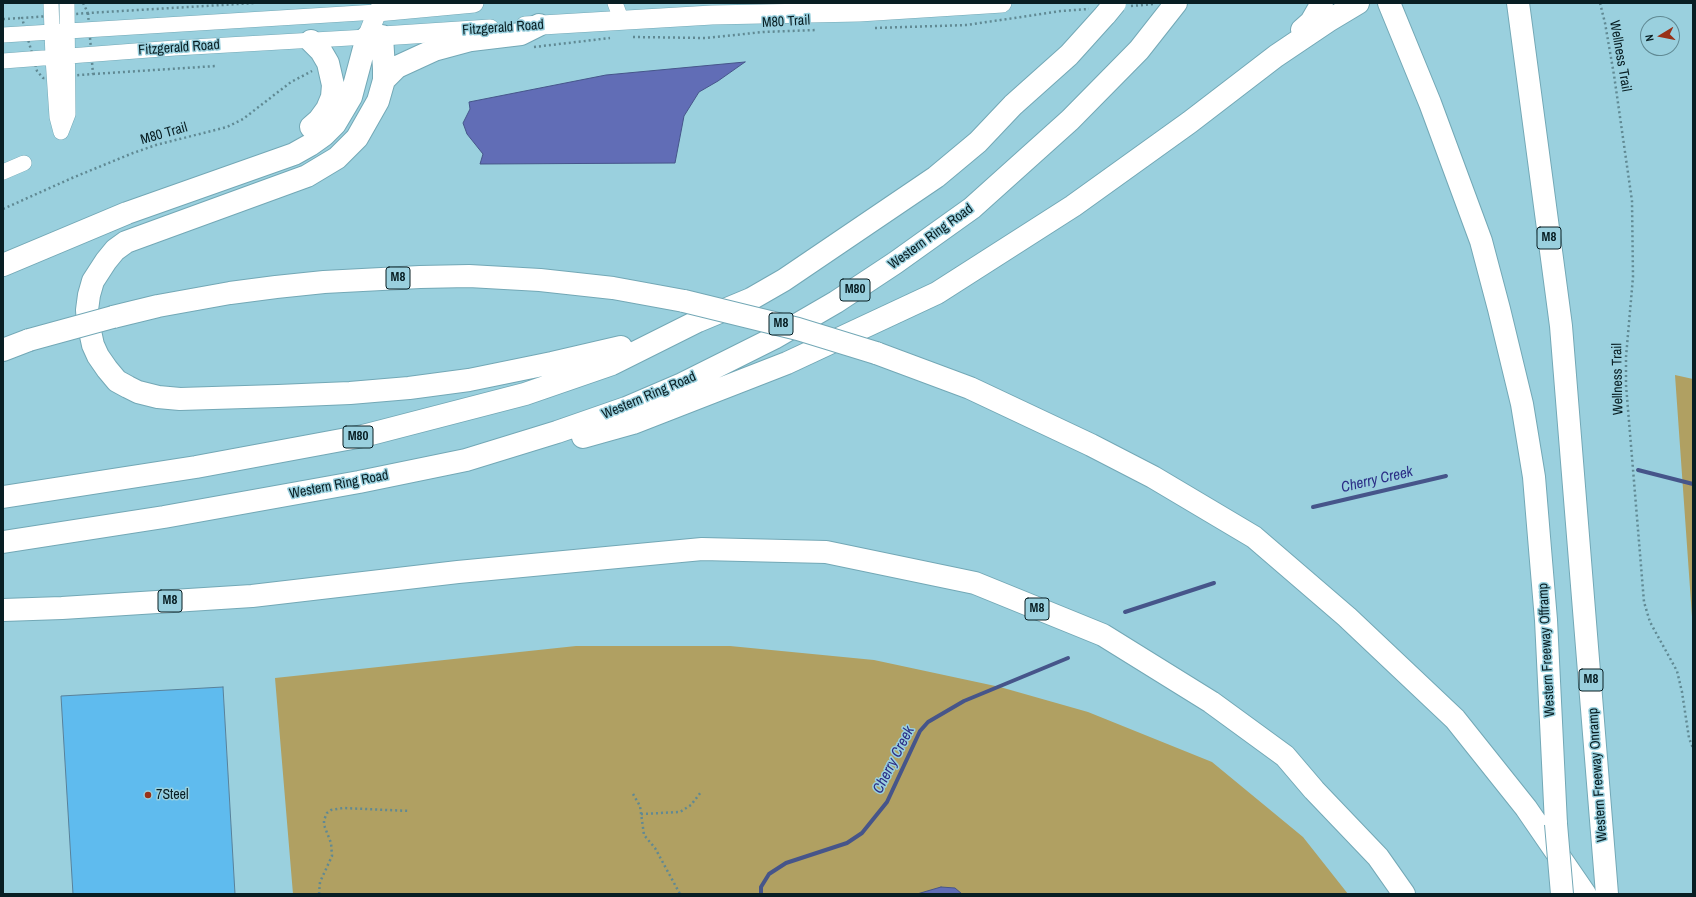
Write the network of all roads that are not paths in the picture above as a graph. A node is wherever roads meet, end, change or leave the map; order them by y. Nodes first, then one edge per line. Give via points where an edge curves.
1 (51, 3) edge
2 (67, 3) edge
3 (474, 3) edge
4 (1002, 3) edge
5 (1322, 3) edge
6 (1358, 3) edge
7 (1389, 3) edge
8 (1518, 3) edge
9 (1167, 5) edge
10 (620, 8) edge
11 (1109, 8) edge
12 (377, 12) junction
13 (539, 25) junction
14 (69, 31) junction
15 (52, 32) junction
16 (3, 35) edge
17 (374, 37) junction
18 (311, 41) junction
19 (1276, 56) junction
20 (69, 57) junction
21 (53, 58) junction
22 (3, 61) edge
23 (384, 80) junction
24 (24, 163) dead end
25 (3, 172) edge
26 (229, 176) junction
27 (3, 265) edge
28 (698, 321) junction
29 (3, 350) edge
30 (466, 460) junction
31 (3, 497) edge
32 (3, 542) edge
33 (3, 610) edge
34 (1606, 889) edge
35 (1404, 894) edge
36 (1562, 894) edge
37 (1586, 894) edge

1 - 15 street
2 - 14 street
3 - 12 main road, Fitzgerald Road
4 - 10 main road, Fitzgerald Road via 859,12 712,14
5 - 19 highway via 1311,22
6 - 19 highway
7 - 36 highway, Western Freeway Offramp, bridge via 1481,241 1522,404 1534,477 1546,620
8 - 34 highway, Western Freeway Onramp / M8 via 1561,326
9 - 30 highway, Western Ring Road / M80 via 1138,50 1070,120 972,208 836,302 774,338 682,384 626,408
10 - 13 main road, Fitzgerald Road
11 - 28 highway, M80 via 1069,55 1013,105 978,142 936,177 784,280 751,298
12 - 14 street, Fitzgerald Road
12 - 17 main road
13 - 17 main road, Fitzgerald Road
13 - 23 highway via 521,34 471,40 434,50 397,67
14 - 15 street, Fitzgerald Road
14 - 20 street
15 - 16 street, Fitzgerald Road
15 - 21 street
17 - 18 street, Fitzgerald Road
17 - 23 highway via 385,59
17 - 26 highway via 351,97 335,124 324,135 294,154
18 - 20 street, Fitzgerald Road
18 - 26 highway via 321,51 331,73 332,97 327,109 319,120 298,138
19 - 30 highway via 1073,206 937,293 787,363 633,423 542,447
20 - 21 street, Fitzgerald Road
20 - 21 street via 68,114 61,132 57,117
21 - 22 street, Fitzgerald Road
23 - 28 highway via 378,101 365,127 337,158 307,176 132,239 110,255 99,270 88,295 87,310 93,346 118,381 138,392 180,399 350,393 409,388 469,380 590,355 631,345
24 - 25 street
26 - 27 highway via 127,213
28 - 31 highway, M80 via 612,364 525,394 460,412 363,436 278,452
29 - 37 highway, M8, bridge via 29,340 113,317 230,293 324,282 470,276 613,288 684,301 798,329 876,353 970,388 1091,445 1153,477 1254,537 1347,617 1455,719 1526,808
30 - 32 highway, Western Ring Road / M80 via 164,517
33 - 35 highway, M8 via 252,596 458,572 702,549 826,552 975,583 1103,635 1211,702 1285,756 1378,856

